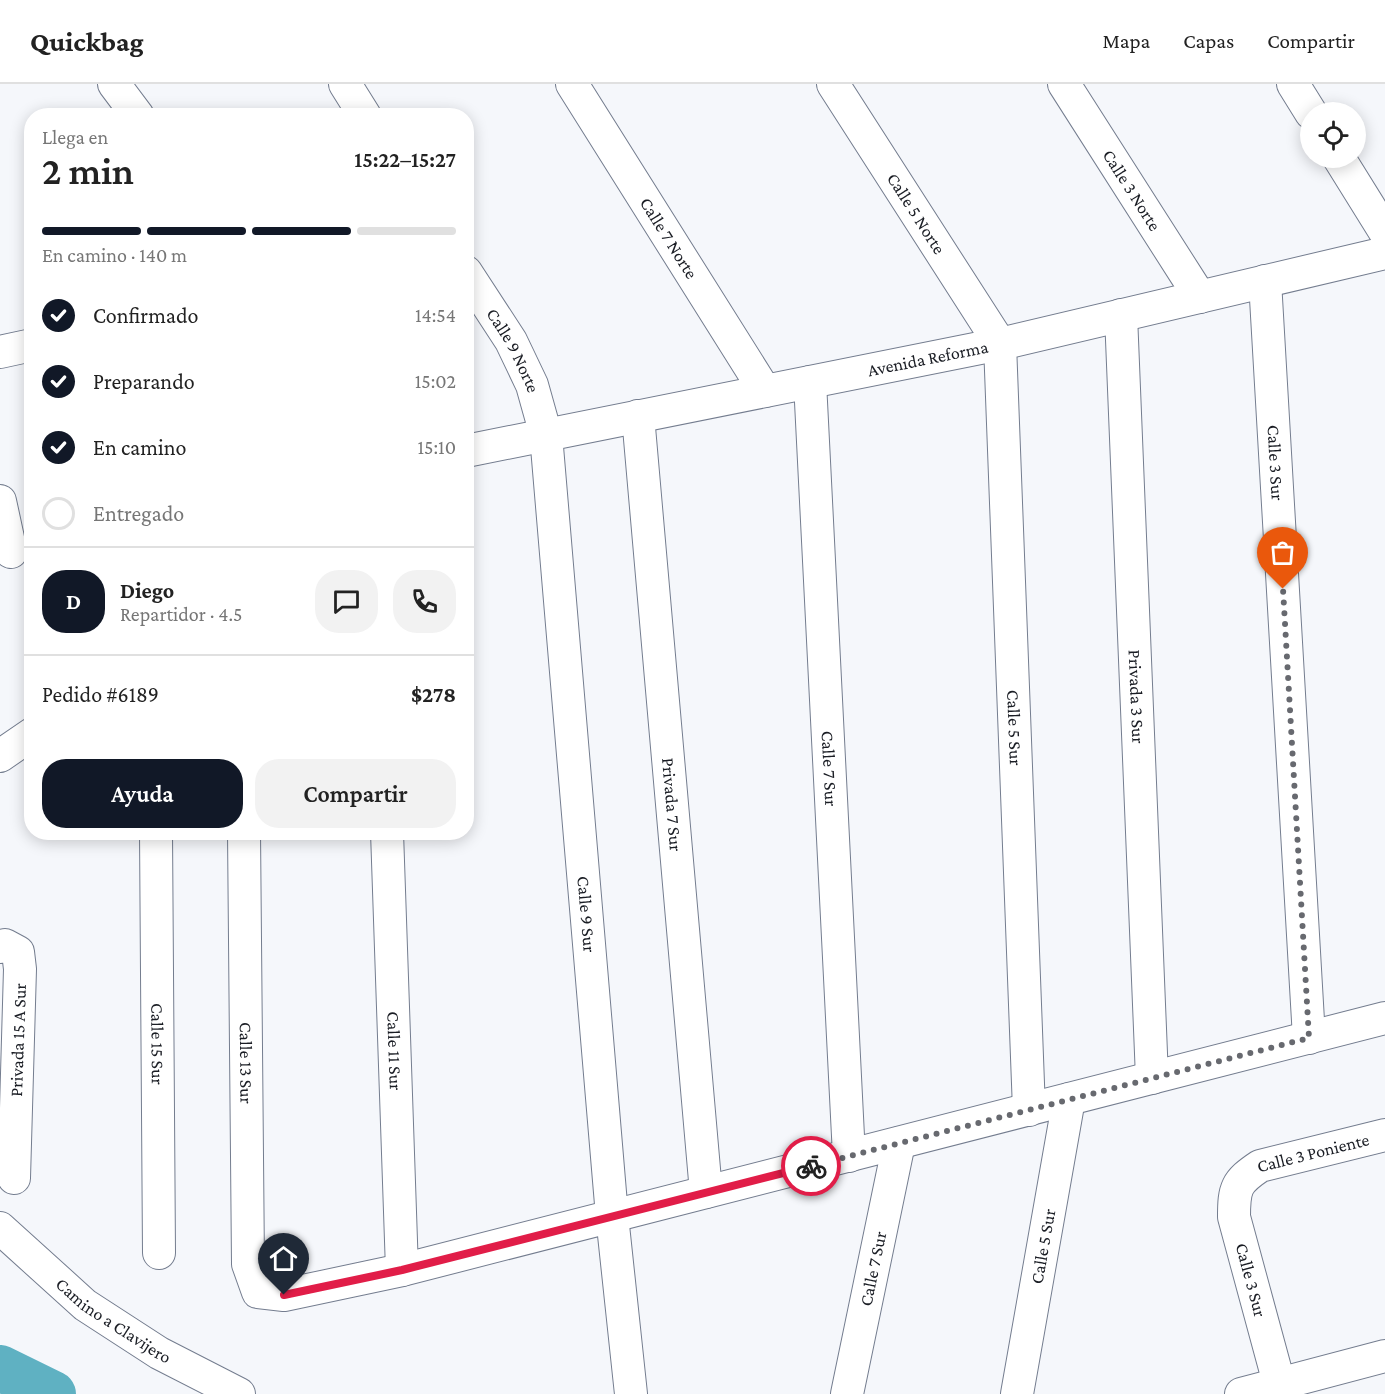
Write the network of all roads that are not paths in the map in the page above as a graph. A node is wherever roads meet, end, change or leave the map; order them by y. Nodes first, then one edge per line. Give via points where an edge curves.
1 (114, 84) edge
2 (345, 84) edge
3 (572, 84) edge
4 (833, 84) edge
5 (1064, 84) edge
6 (1293, 84) edge
7 (1304, 102) edge
8 (132, 108) edge
9 (360, 108) edge
10 (1345, 168) edge
11 (1385, 232) edge
12 (1385, 253) edge
13 (1265, 281) junction
14 (474, 284) edge
15 (1200, 297) junction
16 (1121, 315) junction
17 (1000, 344) junction
18 (24, 347) edge
19 (0, 352) edge
20 (810, 382) junction
21 (765, 391) junction
22 (638, 416) junction
23 (546, 435) junction
24 (474, 449) edge
25 (0, 501) edge
26 (14, 551) edge
27 (24, 740) edge
28 (0, 756) edge
29 (156, 840) edge
30 (244, 840) edge
31 (387, 840) edge
32 (2, 946) edge
33 (1385, 1018) edge
34 (1309, 1038) junction
35 (1152, 1078) junction
36 (1069, 1100) junction
37 (1029, 1110) junction
38 (1385, 1135) edge
39 (899, 1143) junction
40 (849, 1156) junction
41 (1243, 1177) joint
42 (14, 1178) dead end
43 (706, 1192) junction
44 (612, 1216) junction
45 (0, 1228) edge
46 (159, 1253) dead end
47 (402, 1270) junction
48 (1385, 1356) edge
49 (1279, 1383) junction
50 (239, 1394) edge
51 (631, 1394) edge
52 (847, 1394) edge
53 (1017, 1394) edge
54 (1241, 1394) edge

1 - 8 street
2 - 9 street
3 - 21 street, Calle 7 Norte
4 - 17 street, Calle 5 Norte
5 - 15 street, Calle 3 Norte
6 - 7 street
10 - 11 street
12 - 13 street, Avenida Reforma
13 - 15 street, Avenida Reforma
13 - 34 street, Calle 3 Sur
14 - 23 street, Calle 9 Norte via 511,341 532,385
15 - 16 street, Avenida Reforma
16 - 17 street, Avenida Reforma
16 - 35 street, Privada 3 Sur
17 - 20 street, Avenida Reforma
17 - 37 street, Calle 5 Sur
18 - 19 street
20 - 21 street, Avenida Reforma
20 - 40 street, Calle 7 Sur
21 - 22 street, Avenida Reforma
22 - 23 street, Avenida Reforma
22 - 43 street, Privada 7 Sur
23 - 24 street, Avenida Reforma
23 - 44 street, Calle 9 Sur
25 - 26 street
27 - 28 street
29 - 46 street, Calle 15 Sur
30 - 47 street, Calle 13 Sur via 248,1264 258,1292 284,1295
31 - 47 street, Calle 11 Sur
32 - 42 street, Privada 15 A Sur via 18,952 20,969
33 - 34 street
34 - 35 street
35 - 36 street
36 - 37 street
36 - 53 street, Calle 5 Sur
37 - 39 street
38 - 41 street, Calle 3 Poniente via 1260,1166
39 - 40 street
39 - 52 street, Calle 7 Sur
40 - 43 street
41 - 49 street, Calle 3 Sur via 1234,1195 1234,1217
43 - 44 street
44 - 47 street
44 - 51 street, Calle 9 Sur
45 - 50 street, Camino a Clavijero via 85,1305 159,1353
48 - 49 street
49 - 54 street

